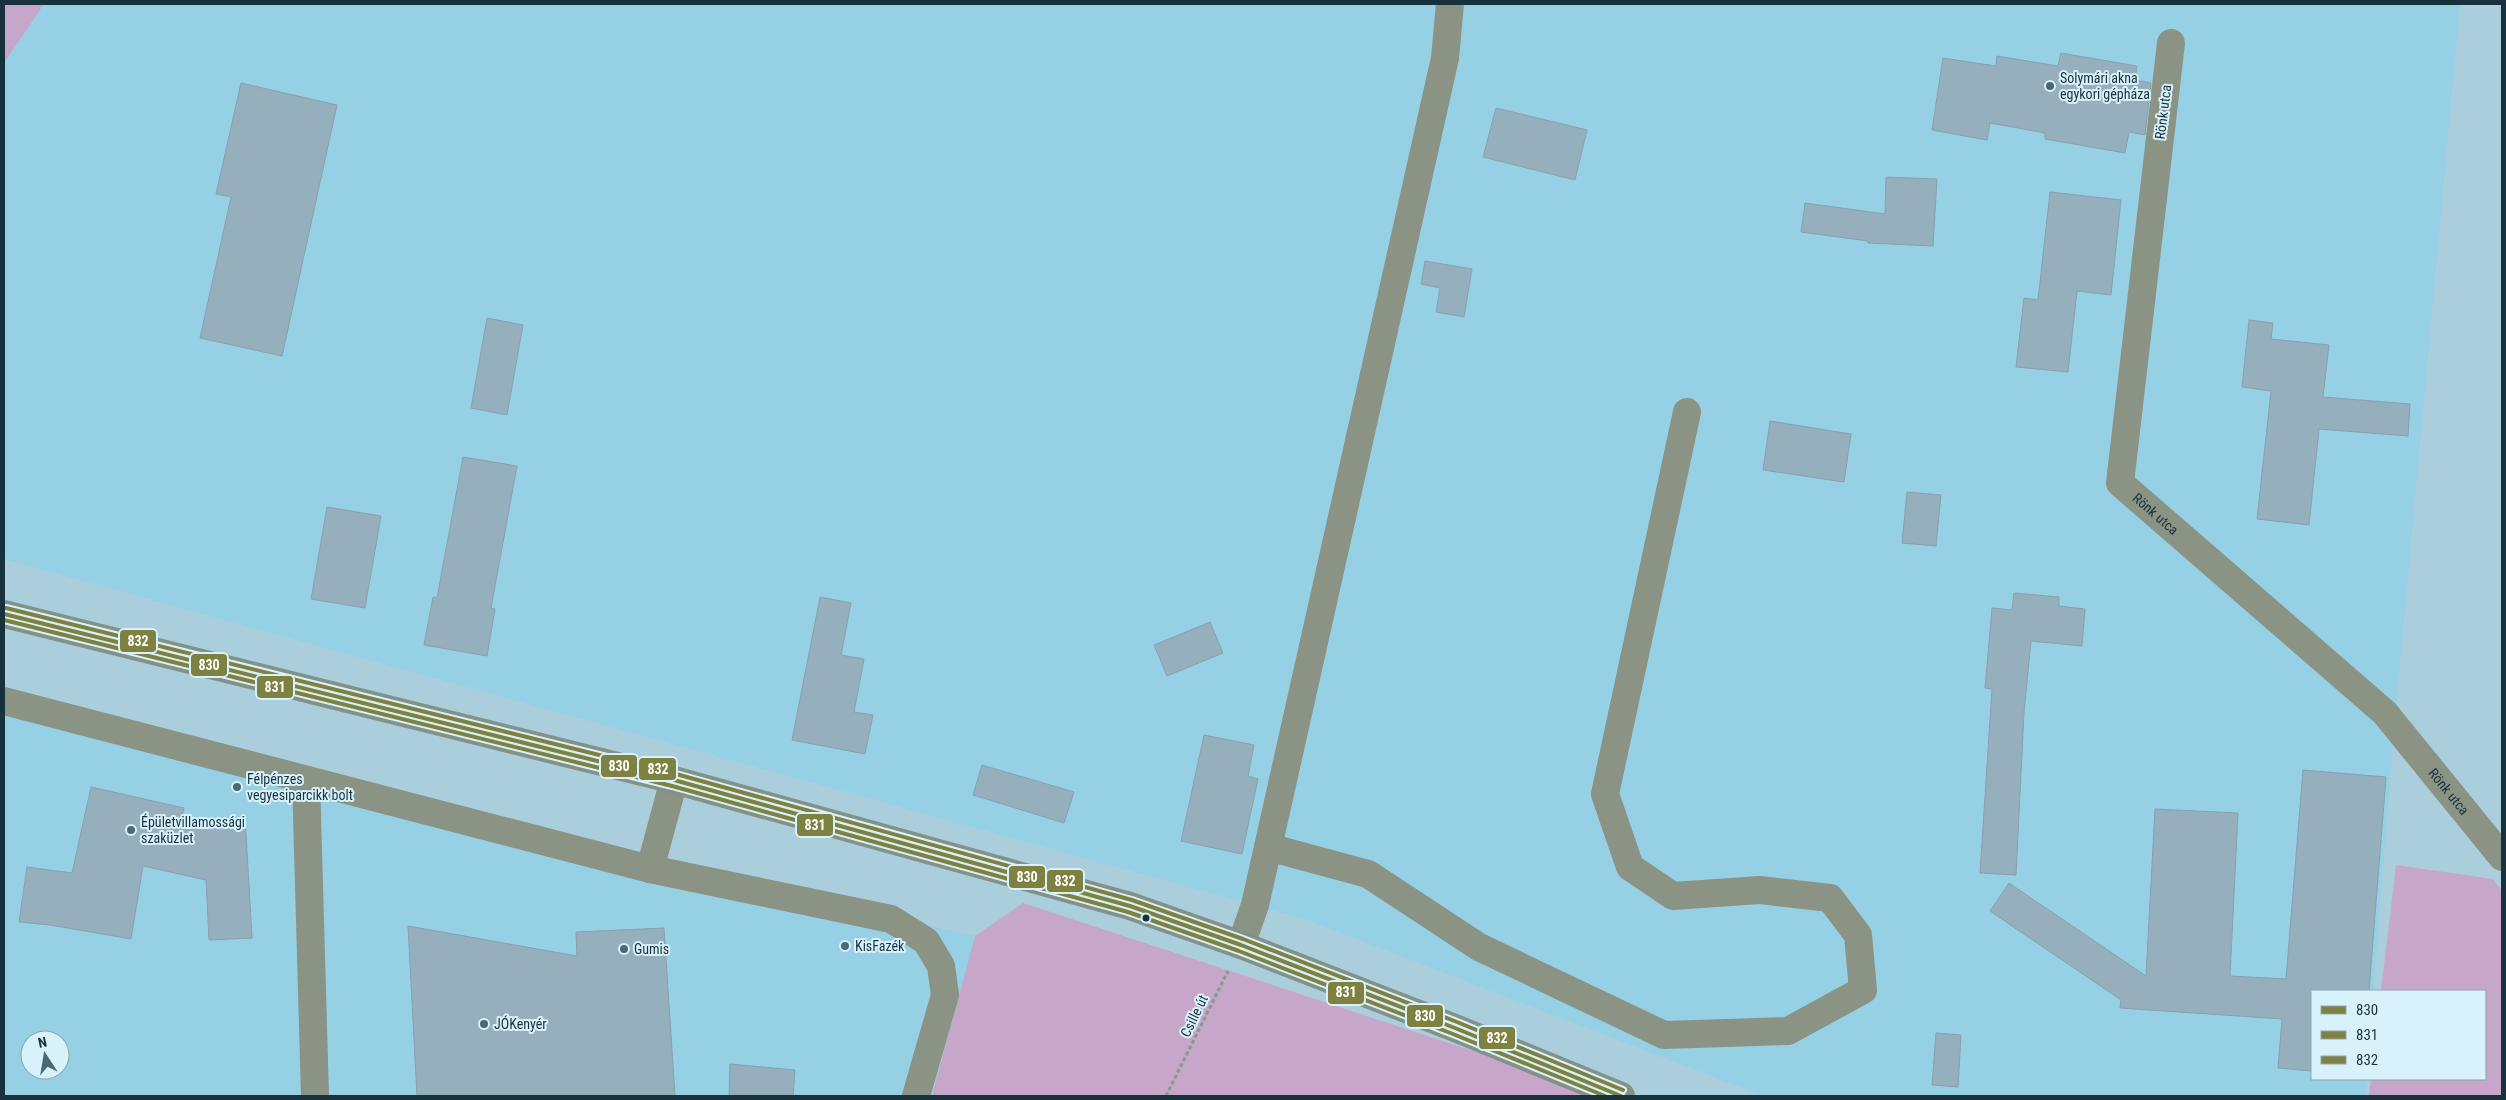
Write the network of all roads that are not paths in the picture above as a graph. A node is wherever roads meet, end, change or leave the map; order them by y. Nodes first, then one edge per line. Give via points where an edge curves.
1 (1450, 4) edge
2 (2171, 43) dead end
3 (1687, 412) dead end
4 (4, 614) edge
5 (4, 701) edge
6 (306, 780) junction
7 (674, 780) junction
8 (1268, 847) junction
9 (2502, 856) edge
10 (650, 869) junction
11 (1241, 945) junction
12 (315, 1096) edge
13 (916, 1096) edge
14 (1622, 1096) edge

1 - 8 street via 1445,58
2 - 9 street, Rönk utca via 2120,483 2385,713
3 - 8 street via 1605,794 1630,867 1674,896 1760,890 1830,898 1858,935 1863,990 1788,1031 1664,1035 1478,947 1368,874
4 - 7 main road
5 - 6 street
6 - 10 street
6 - 12 street
7 - 10 street
7 - 11 main road via 1130,906
8 - 11 street via 1255,905
10 - 13 street via 891,919 926,941 941,966 945,996
11 - 14 main road

